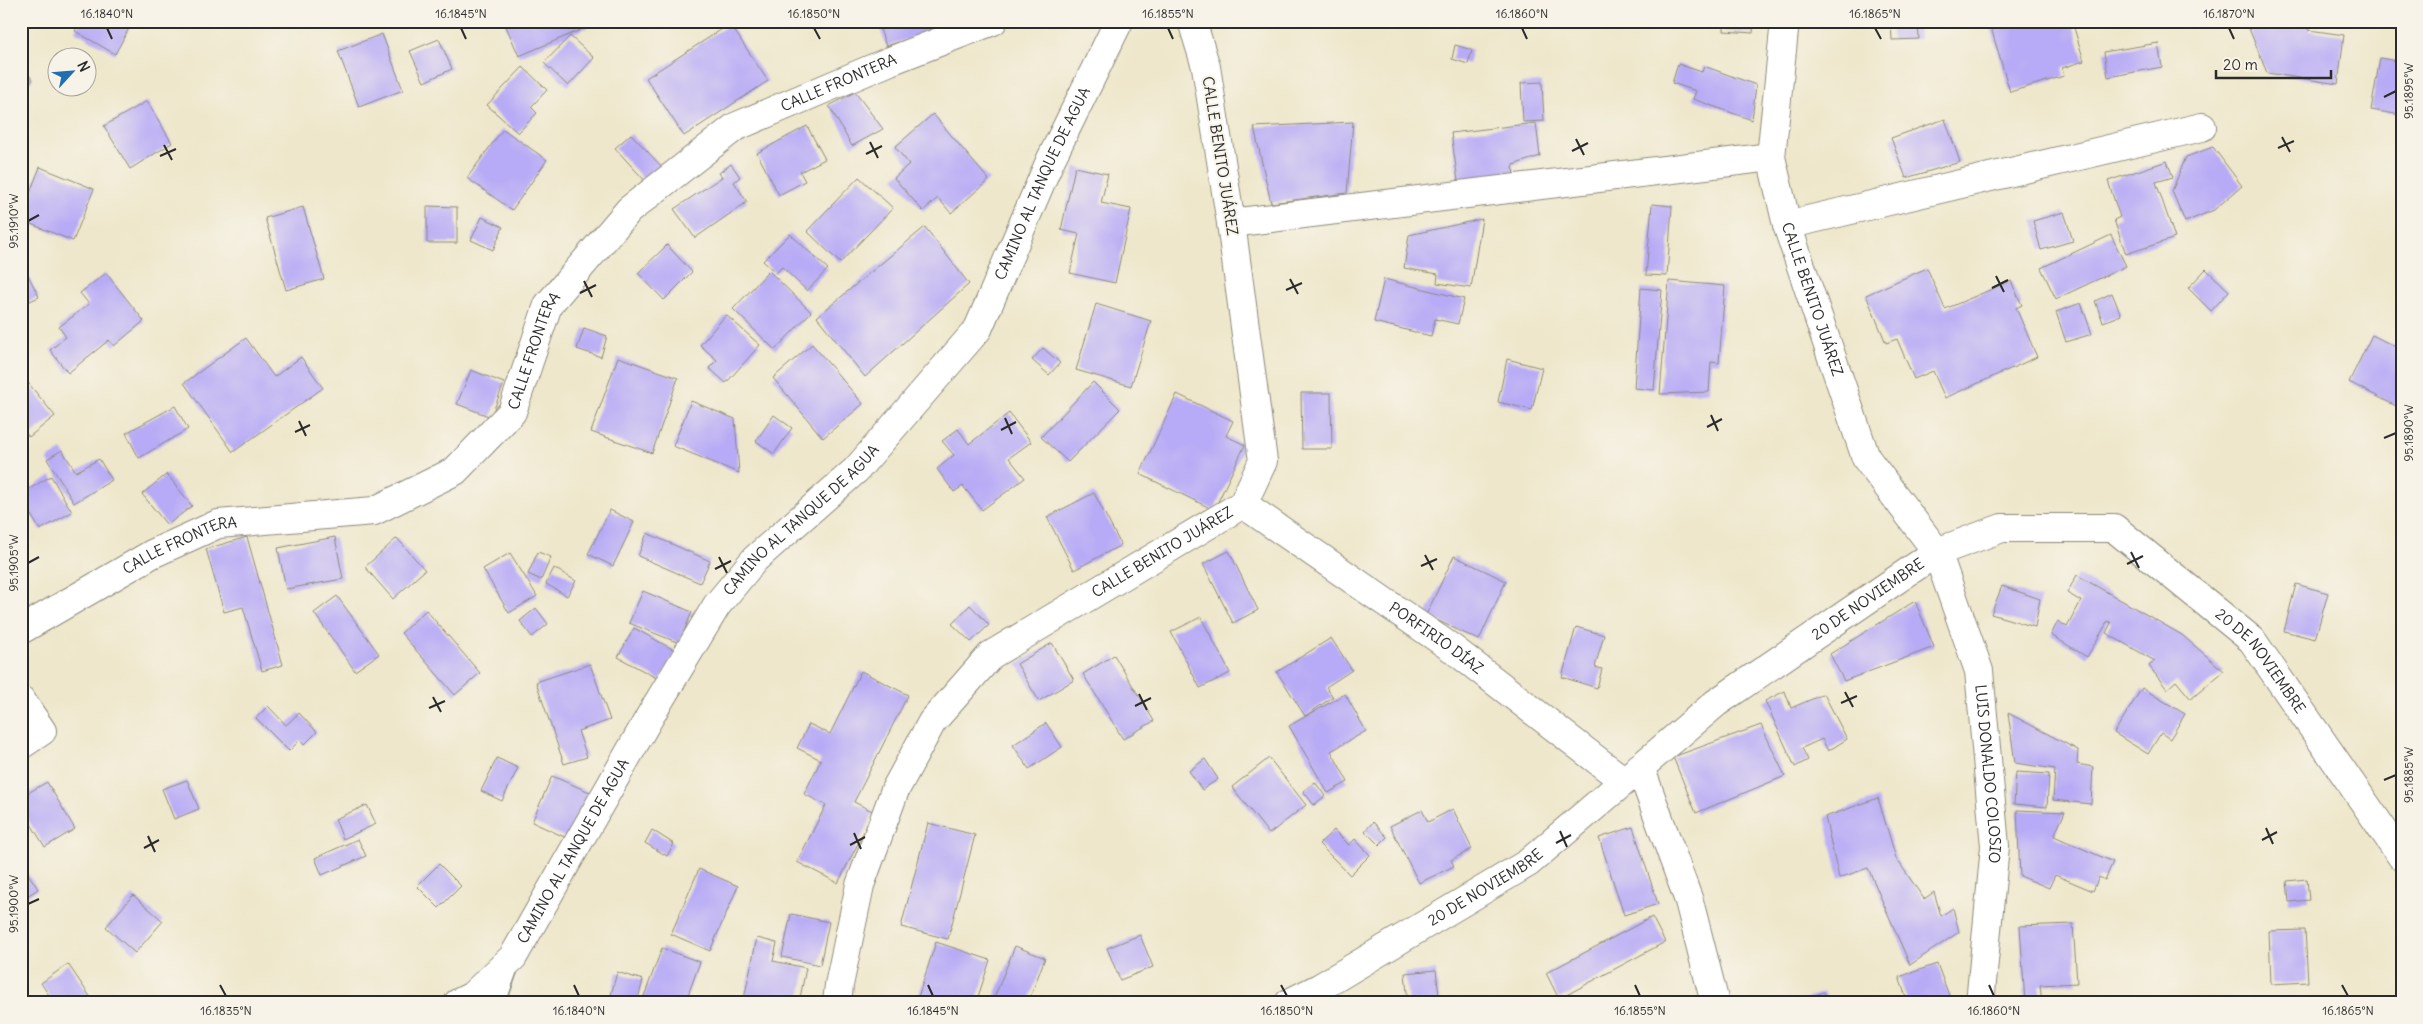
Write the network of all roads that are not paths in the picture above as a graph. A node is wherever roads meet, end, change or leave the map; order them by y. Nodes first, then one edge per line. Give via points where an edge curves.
1 (993, 21) edge
2 (1120, 21) edge
3 (1192, 21) edge
4 (1785, 21) edge
5 (2202, 127) dead end
6 (1771, 157) junction
7 (1231, 223) junction
8 (1787, 225) junction
9 (1243, 504) junction
10 (1937, 552) junction
11 (21, 630) edge
12 (21, 700) edge
13 (21, 745) edge
14 (1632, 774) junction
15 (2402, 857) edge
16 (513, 957) junction
17 (458, 1003) edge
18 (496, 1003) edge
19 (838, 1003) edge
20 (1289, 1003) edge
21 (1715, 1003) edge
22 (1980, 1003) edge

1 - 11 street, CALLE FRONTERA via 736,127 629,210 548,304 512,412 455,471 374,511 218,524 152,554
2 - 16 street, CAMINO AL TANQUE DE AGUA via 1050,160 978,329 856,470 755,559 717,605
3 - 7 street, CALLE BENITO JUÁREZ via 1206,67
4 - 6 street, CALLE BENITO JUÁREZ
5 - 8 street
6 - 7 street
6 - 8 street, CALLE BENITO JUÁREZ
7 - 9 street, CALLE BENITO JUÁREZ via 1263,461
8 - 10 street, CALLE BENITO JUÁREZ via 1866,458
9 - 14 street, PORFIRIO DÍAZ
9 - 19 street, CALLE BENITO JUÁREZ via 992,655 932,722 895,790 860,885
10 - 14 street, 20 DE NOVIEMBRE via 1716,703
10 - 15 street, 20 DE NOVIEMBRE via 2002,528 2114,528 2252,640
10 - 22 street, LUIS DONALDO COLOSIO via 1979,671 1995,846
12 - 13 street via 42,731
14 - 20 street, 20 DE NOVIEMBRE via 1528,863
14 - 21 street via 1689,901
16 - 17 street, CAMINO AL TANQUE DE AGUA via 472,996
16 - 18 lane

